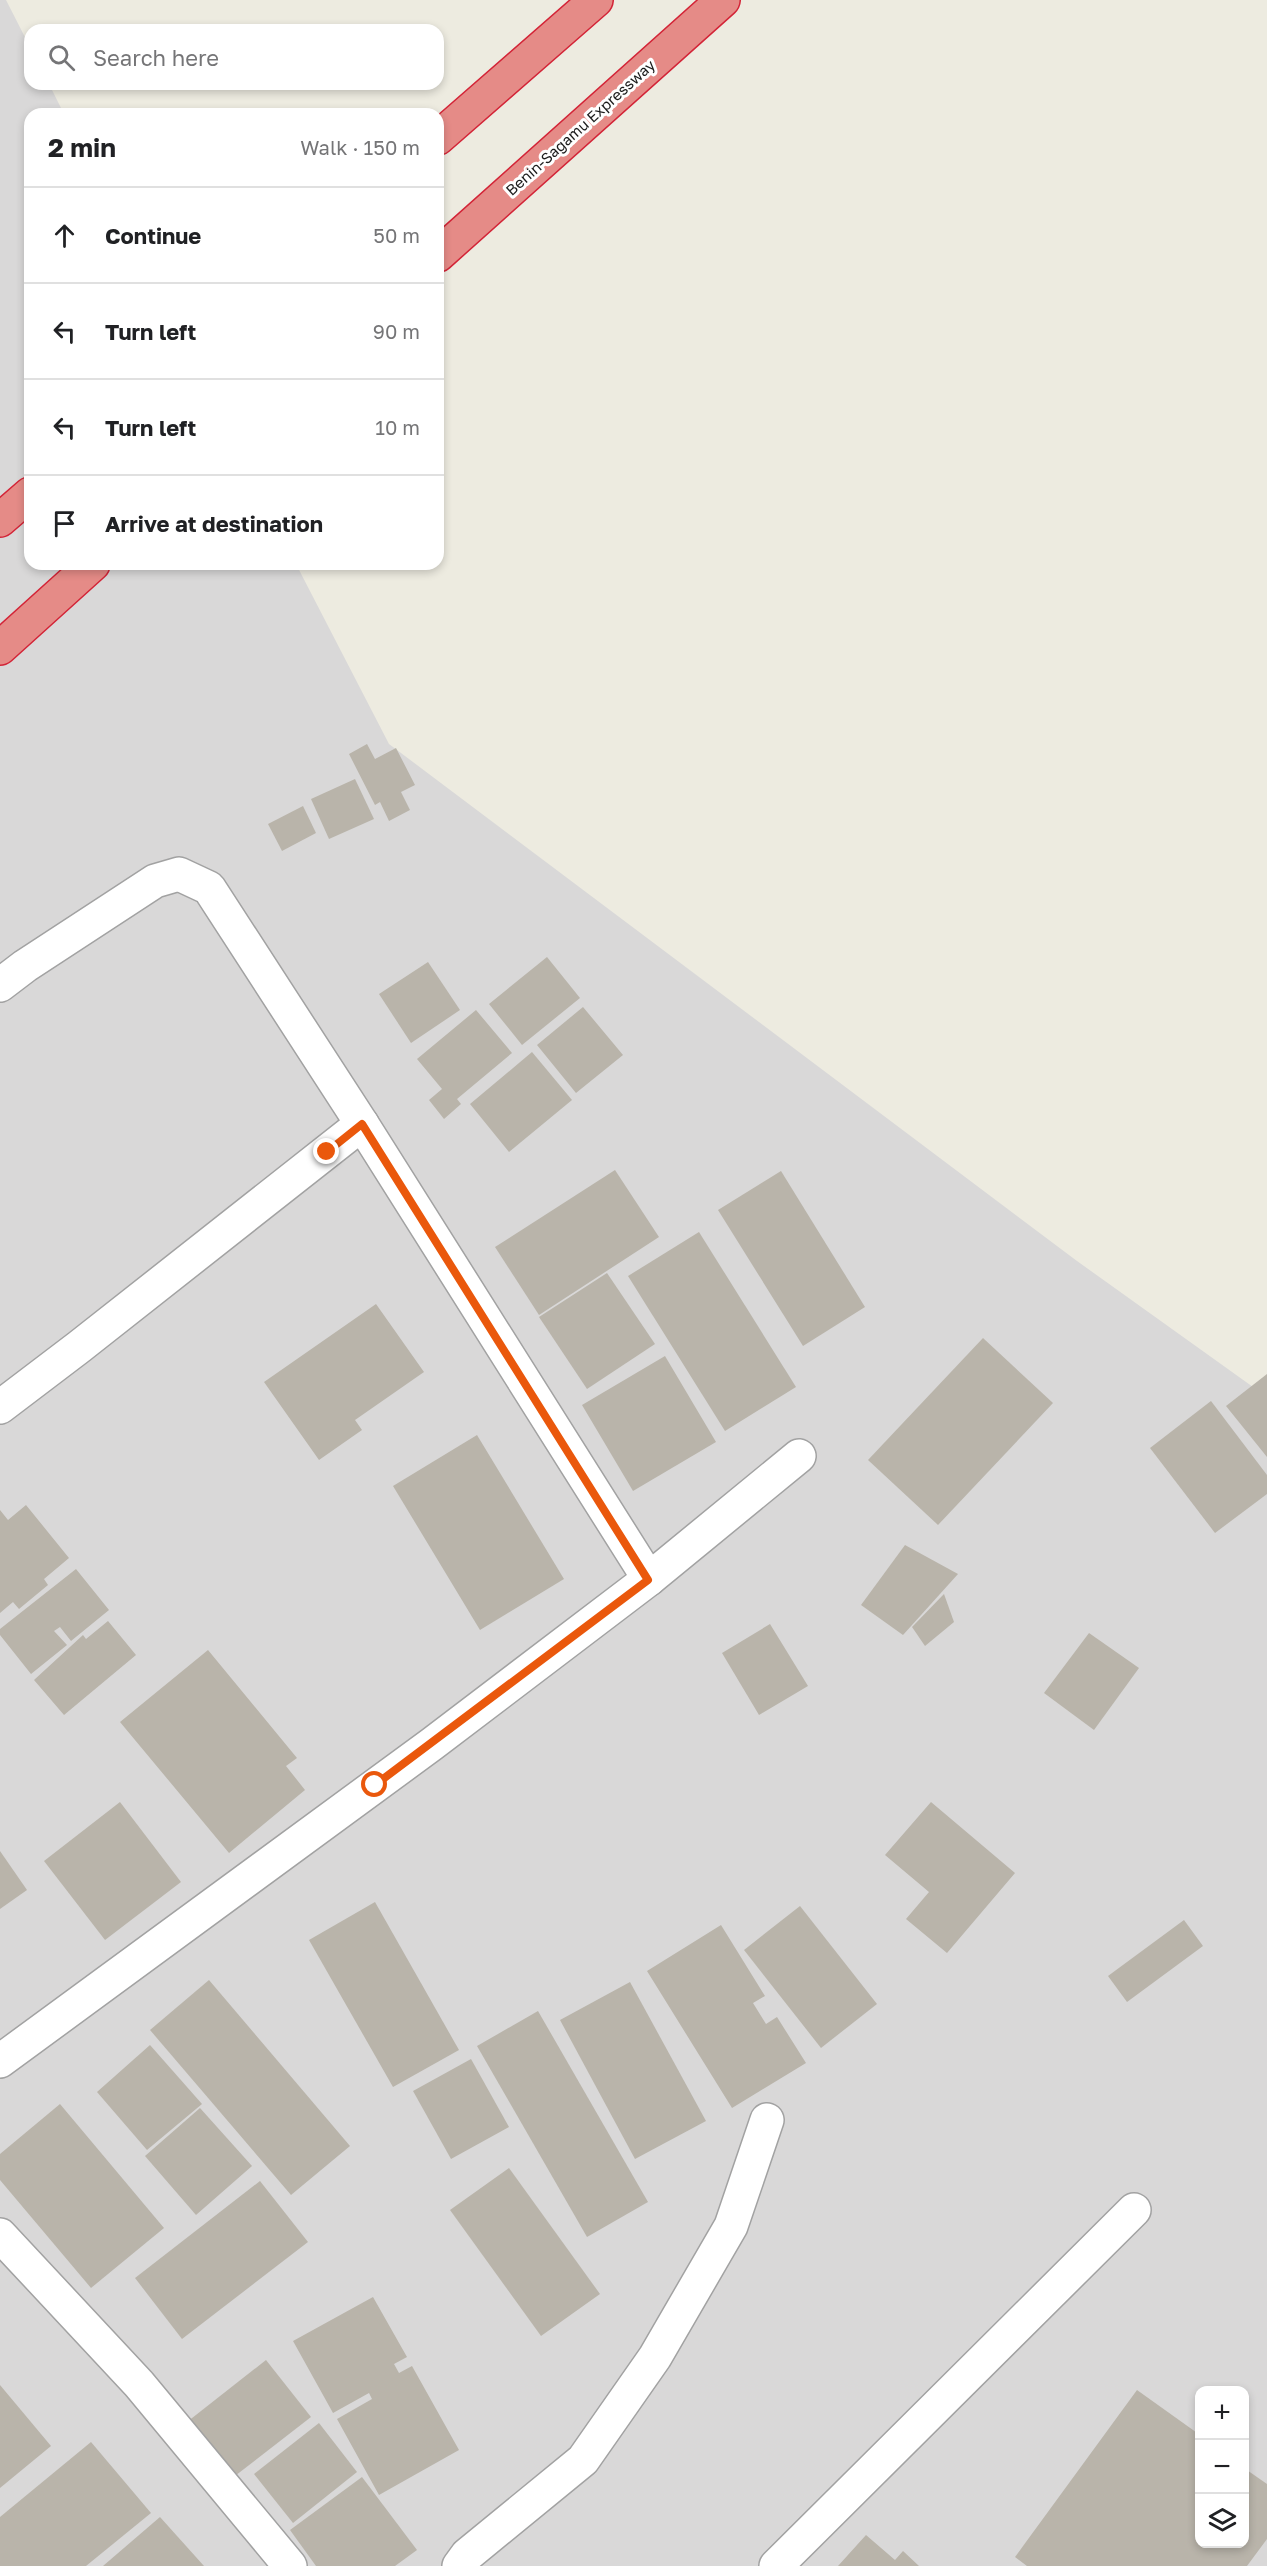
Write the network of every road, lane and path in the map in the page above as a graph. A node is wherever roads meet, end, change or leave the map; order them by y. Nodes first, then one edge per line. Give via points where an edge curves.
1 (596, 0) edge
2 (723, 0) edge
3 (444, 133) edge
4 (444, 250) edge
5 (24, 499) edge
6 (0, 520) edge
7 (86, 570) edge
8 (0, 648) edge
9 (0, 985) edge
10 (362, 1124) junction
11 (0, 1407) edge
12 (799, 1456) dead end
13 (648, 1580) junction
14 (0, 2061) edge
15 (767, 2120) dead end
16 (1134, 2210) dead end
17 (0, 2235) edge
18 (290, 2566) edge
19 (459, 2566) edge
20 (776, 2566) edge

1 - 3 highway
2 - 4 highway, Benin-Sagamu Expressway
5 - 6 highway
7 - 8 highway
9 - 10 street via 155,881 179,874 209,888
10 - 11 street
10 - 13 street
12 - 13 street
13 - 14 street
15 - 19 street via 731,2226 655,2357 583,2460 467,2555
16 - 20 street
17 - 18 street via 138,2384

